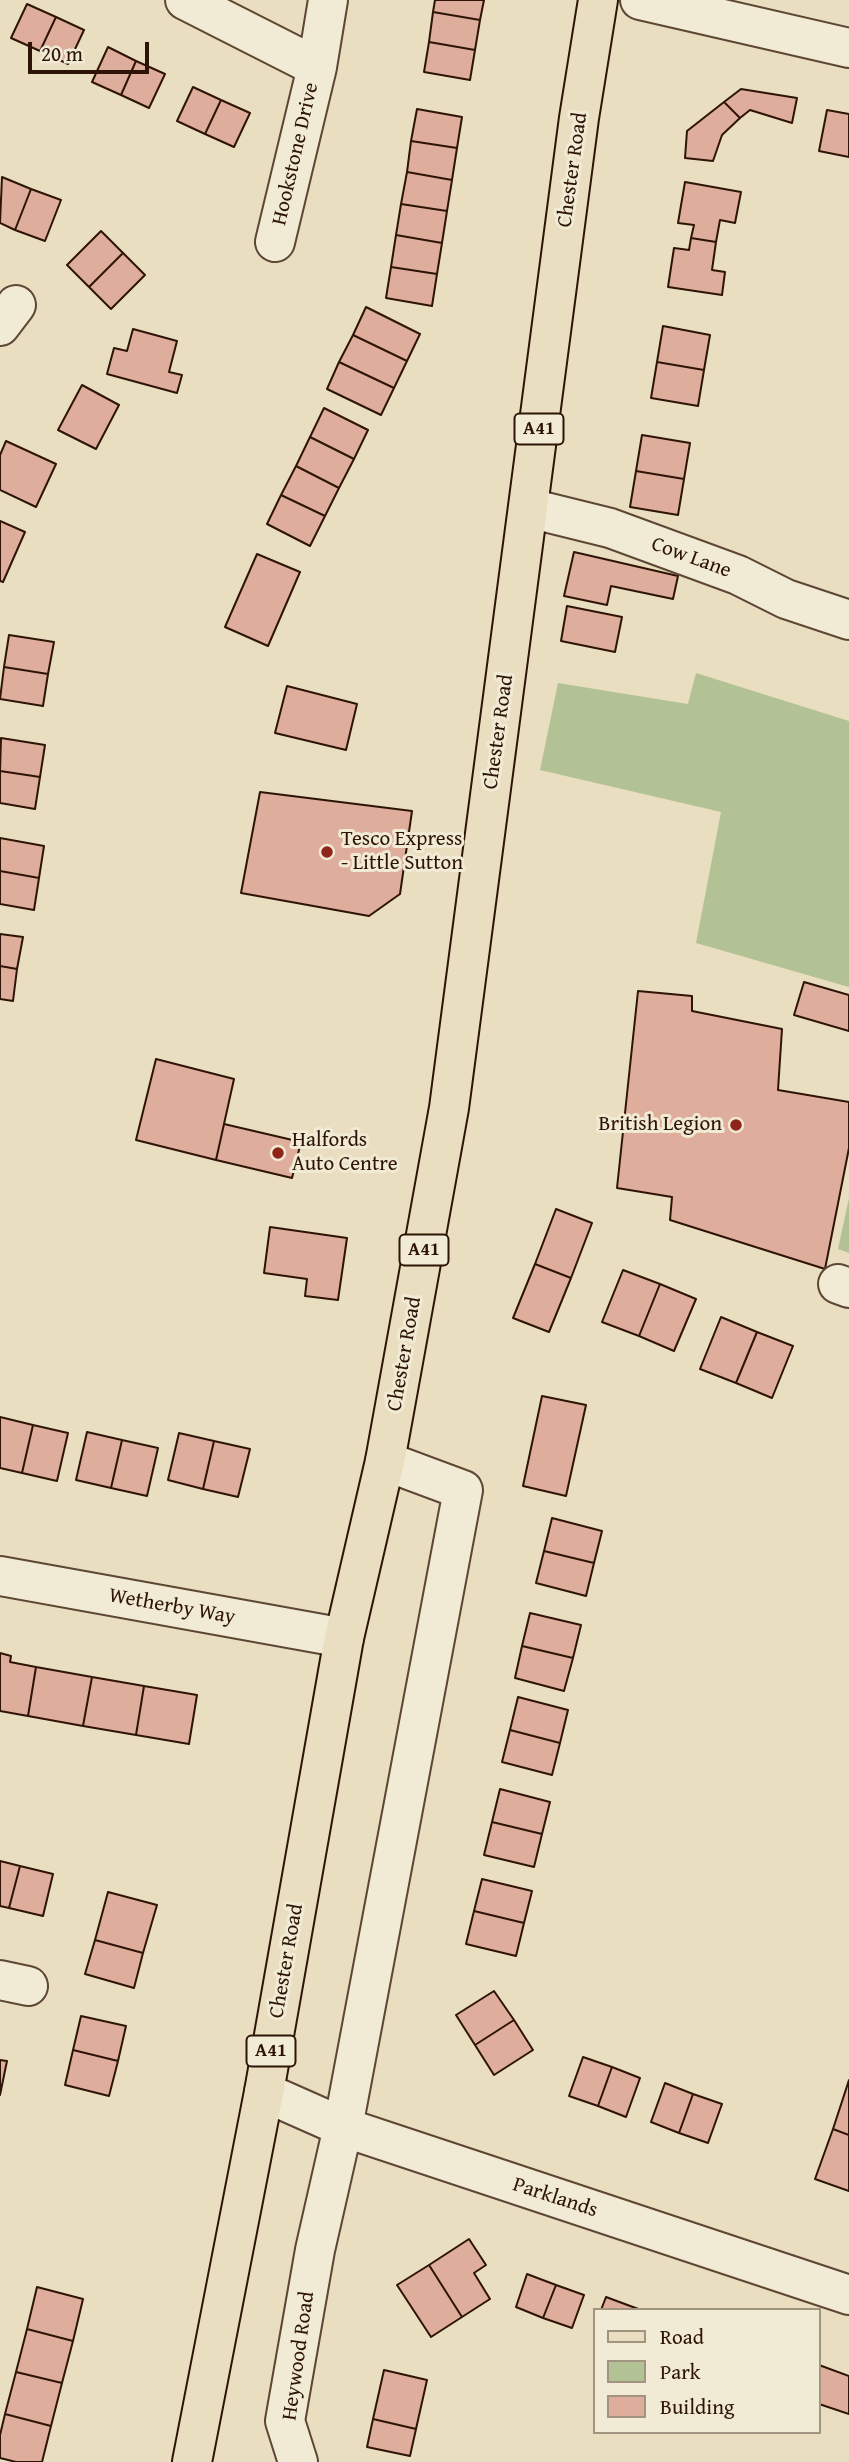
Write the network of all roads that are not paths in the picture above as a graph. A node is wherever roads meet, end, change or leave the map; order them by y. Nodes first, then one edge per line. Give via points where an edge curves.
1 (184, 0) edge
2 (328, 0) edge
3 (598, 0) edge
4 (640, 0) edge
5 (849, 48) edge
6 (317, 66) junction
7 (275, 242) dead end
8 (529, 508) junction
9 (849, 621) edge
10 (385, 1461) junction
11 (0, 1576) edge
12 (344, 1638) junction
13 (264, 2092) junction
14 (344, 2127) junction
15 (849, 2295) edge
16 (192, 2462) edge
17 (298, 2462) edge

1 - 6 street, Hookstone Drive
2 - 6 street, Hookstone Drive
3 - 8 main road, Chester Road / A41
4 - 5 street
6 - 7 street, Hookstone Drive
8 - 9 street, Cow Lane via 610,528
8 - 10 main road, Chester Road / A41 via 449,1108
10 - 12 main road, Chester Road / A41
10 - 14 street via 463,1490
11 - 12 street, Wetherby Way
12 - 13 main road, Chester Road / A41
13 - 14 street, Parklands
13 - 16 main road, Chester Road / A41
14 - 15 street, Parklands
14 - 17 street, Heywood Road via 315,2250 285,2421

